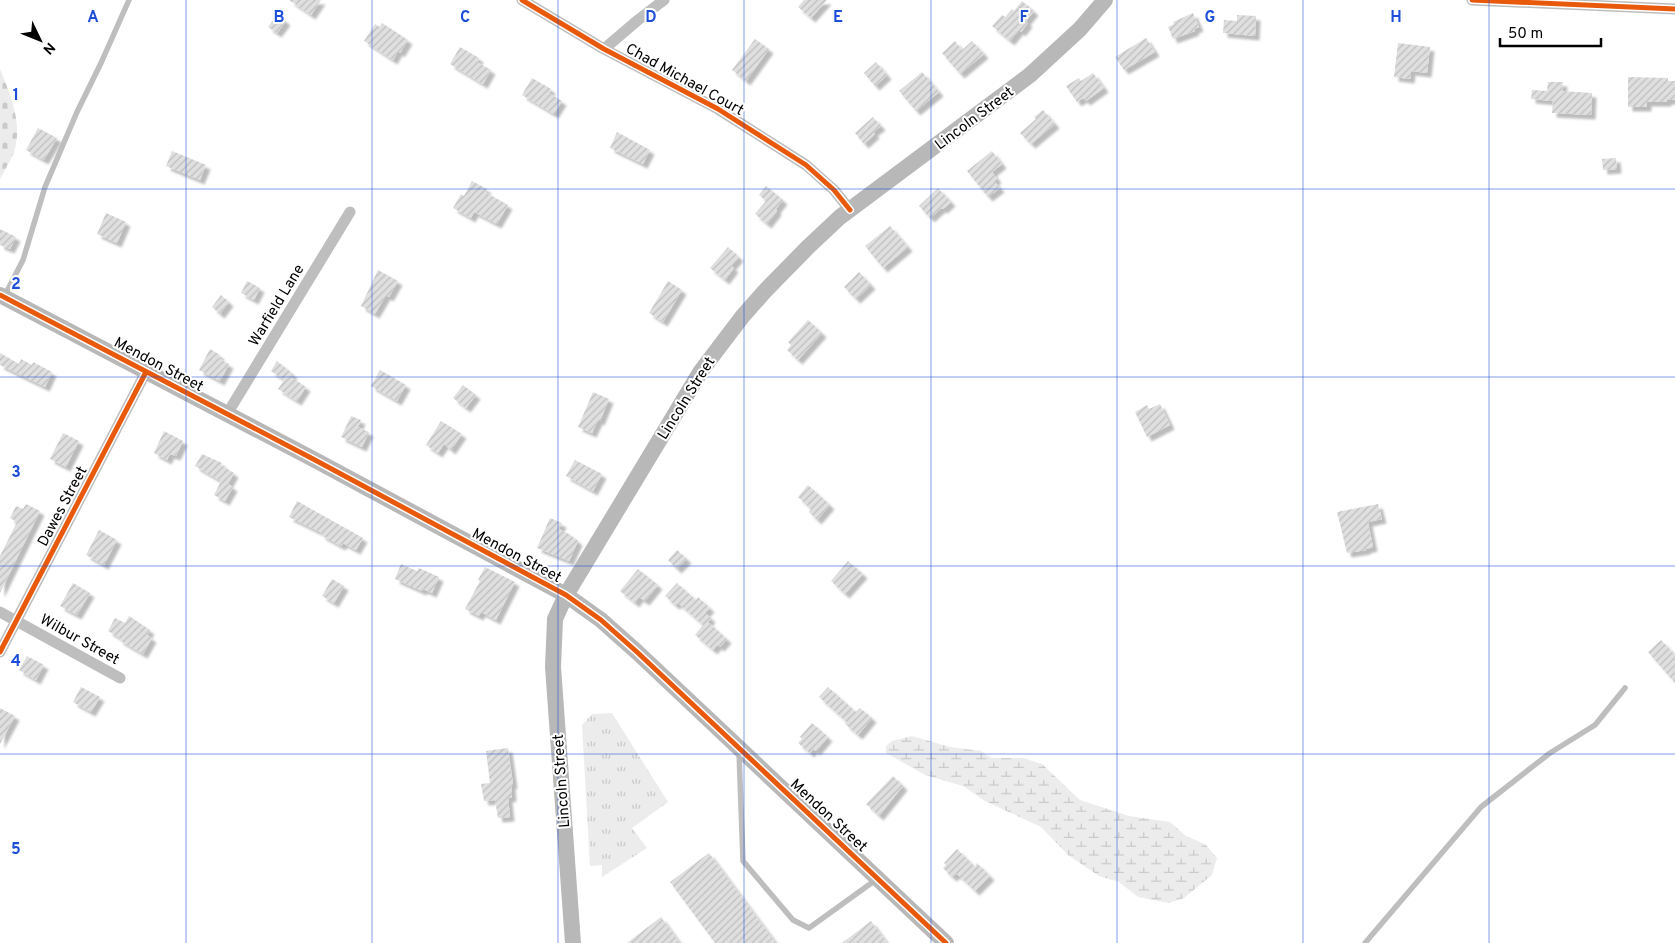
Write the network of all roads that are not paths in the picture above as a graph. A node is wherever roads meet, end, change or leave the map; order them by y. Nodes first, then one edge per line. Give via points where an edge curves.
1 (129, 0) edge
2 (522, 0) edge
3 (664, 0) edge
4 (1105, 0) edge
5 (1472, 0) edge
6 (1675, 9) edge
7 (604, 49) junction
8 (850, 210) junction
9 (350, 212) dead end
10 (2, 296) edge
11 (146, 372) junction
12 (227, 414) junction
13 (566, 596) junction
14 (0, 612) edge
15 (16, 621) junction
16 (0, 652) edge
17 (120, 678) dead end
18 (1625, 688) dead end
19 (739, 747) junction
20 (878, 878) junction
21 (573, 943) edge
22 (946, 943) edge
23 (1365, 943) edge

1 - 10 lane via 49,179 23,260
2 - 7 street, Chad Michael Court
3 - 7 street
4 - 8 main road, Lincoln Street via 1075,34 1030,75
5 - 6 street
7 - 8 street, Chad Michael Court via 718,109 806,165 834,190
8 - 13 main road, Lincoln Street via 769,286 714,353
9 - 12 street, Warfield Lane
10 - 11 main road, Mendon Street
11 - 12 main road, Mendon Street
11 - 15 street, Dawes Street
12 - 13 main road, Mendon Street
13 - 19 main road, Mendon Street via 601,620
13 - 21 main road, Lincoln Street via 555,619 552,667
14 - 15 street, Wilbur Street
15 - 16 street, Dawes Street
15 - 17 street, Wilbur Street
18 - 23 lane via 1595,725 1550,753 1482,806
19 - 20 main road, Mendon Street
19 - 20 lane via 744,861 793,920 809,928
20 - 22 main road, Mendon Street

